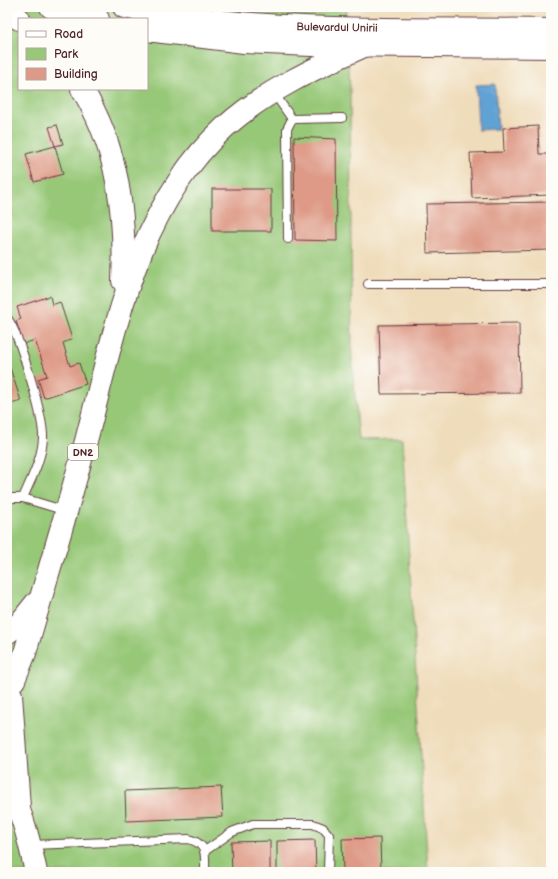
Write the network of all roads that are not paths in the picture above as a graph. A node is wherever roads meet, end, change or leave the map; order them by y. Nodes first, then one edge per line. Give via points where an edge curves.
1 (51, 7) edge
2 (124, 7) edge
3 (229, 7) edge
4 (7, 9) edge
5 (158, 11) edge
6 (18, 18) edge
7 (94, 18) edge
8 (271, 25) junction
9 (148, 30) edge
10 (551, 30) edge
11 (364, 46) junction
12 (551, 47) edge
13 (83, 90) edge
14 (273, 92) junction
15 (292, 118) junction
16 (342, 118) dead end
17 (288, 239) dead end
18 (368, 284) dead end
19 (551, 284) edge
20 (122, 307) junction
21 (7, 318) edge
22 (7, 498) edge
23 (23, 498) junction
24 (66, 511) junction
25 (41, 597) junction
26 (7, 633) edge
27 (7, 655) edge
28 (11, 692) edge
29 (7, 784) edge
30 (19, 807) junction
31 (30, 845) junction
32 (205, 851) junction
33 (36, 872) edge
34 (204, 872) edge
35 (328, 872) edge

1 - 7 main road
2 - 5 main road, Bulevardul Unirii
3 - 8 main road
4 - 6 main road
5 - 8 main road, Bulevardul Unirii via 229,22
8 - 10 main road, Bulevardul Unirii
9 - 11 main road, Bulevardul Unirii via 244,42
11 - 12 main road, Bulevardul Unirii
11 - 14 main road via 309,71
13 - 20 main road, DN2 via 108,144 118,183 125,248
14 - 15 lane
14 - 20 main road via 225,127 199,154 175,185 142,247
15 - 16 lane
15 - 17 lane via 287,129
18 - 19 lane
20 - 24 main road, DN2
21 - 23 lane via 17,335 42,421 40,457
22 - 23 lane
23 - 24 lane
24 - 25 main road, DN2
25 - 26 main road, DN2 via 20,624
25 - 28 main road, DN2
27 - 28 main road, DN2 via 13,668
28 - 30 main road, DN2
29 - 30 main road, DN2
30 - 31 main road, DN2
31 - 32 lane via 189,839 199,843
31 - 33 main road, DN2
32 - 34 lane
32 - 35 lane via 232,832 253,824 313,824 323,828 329,835

